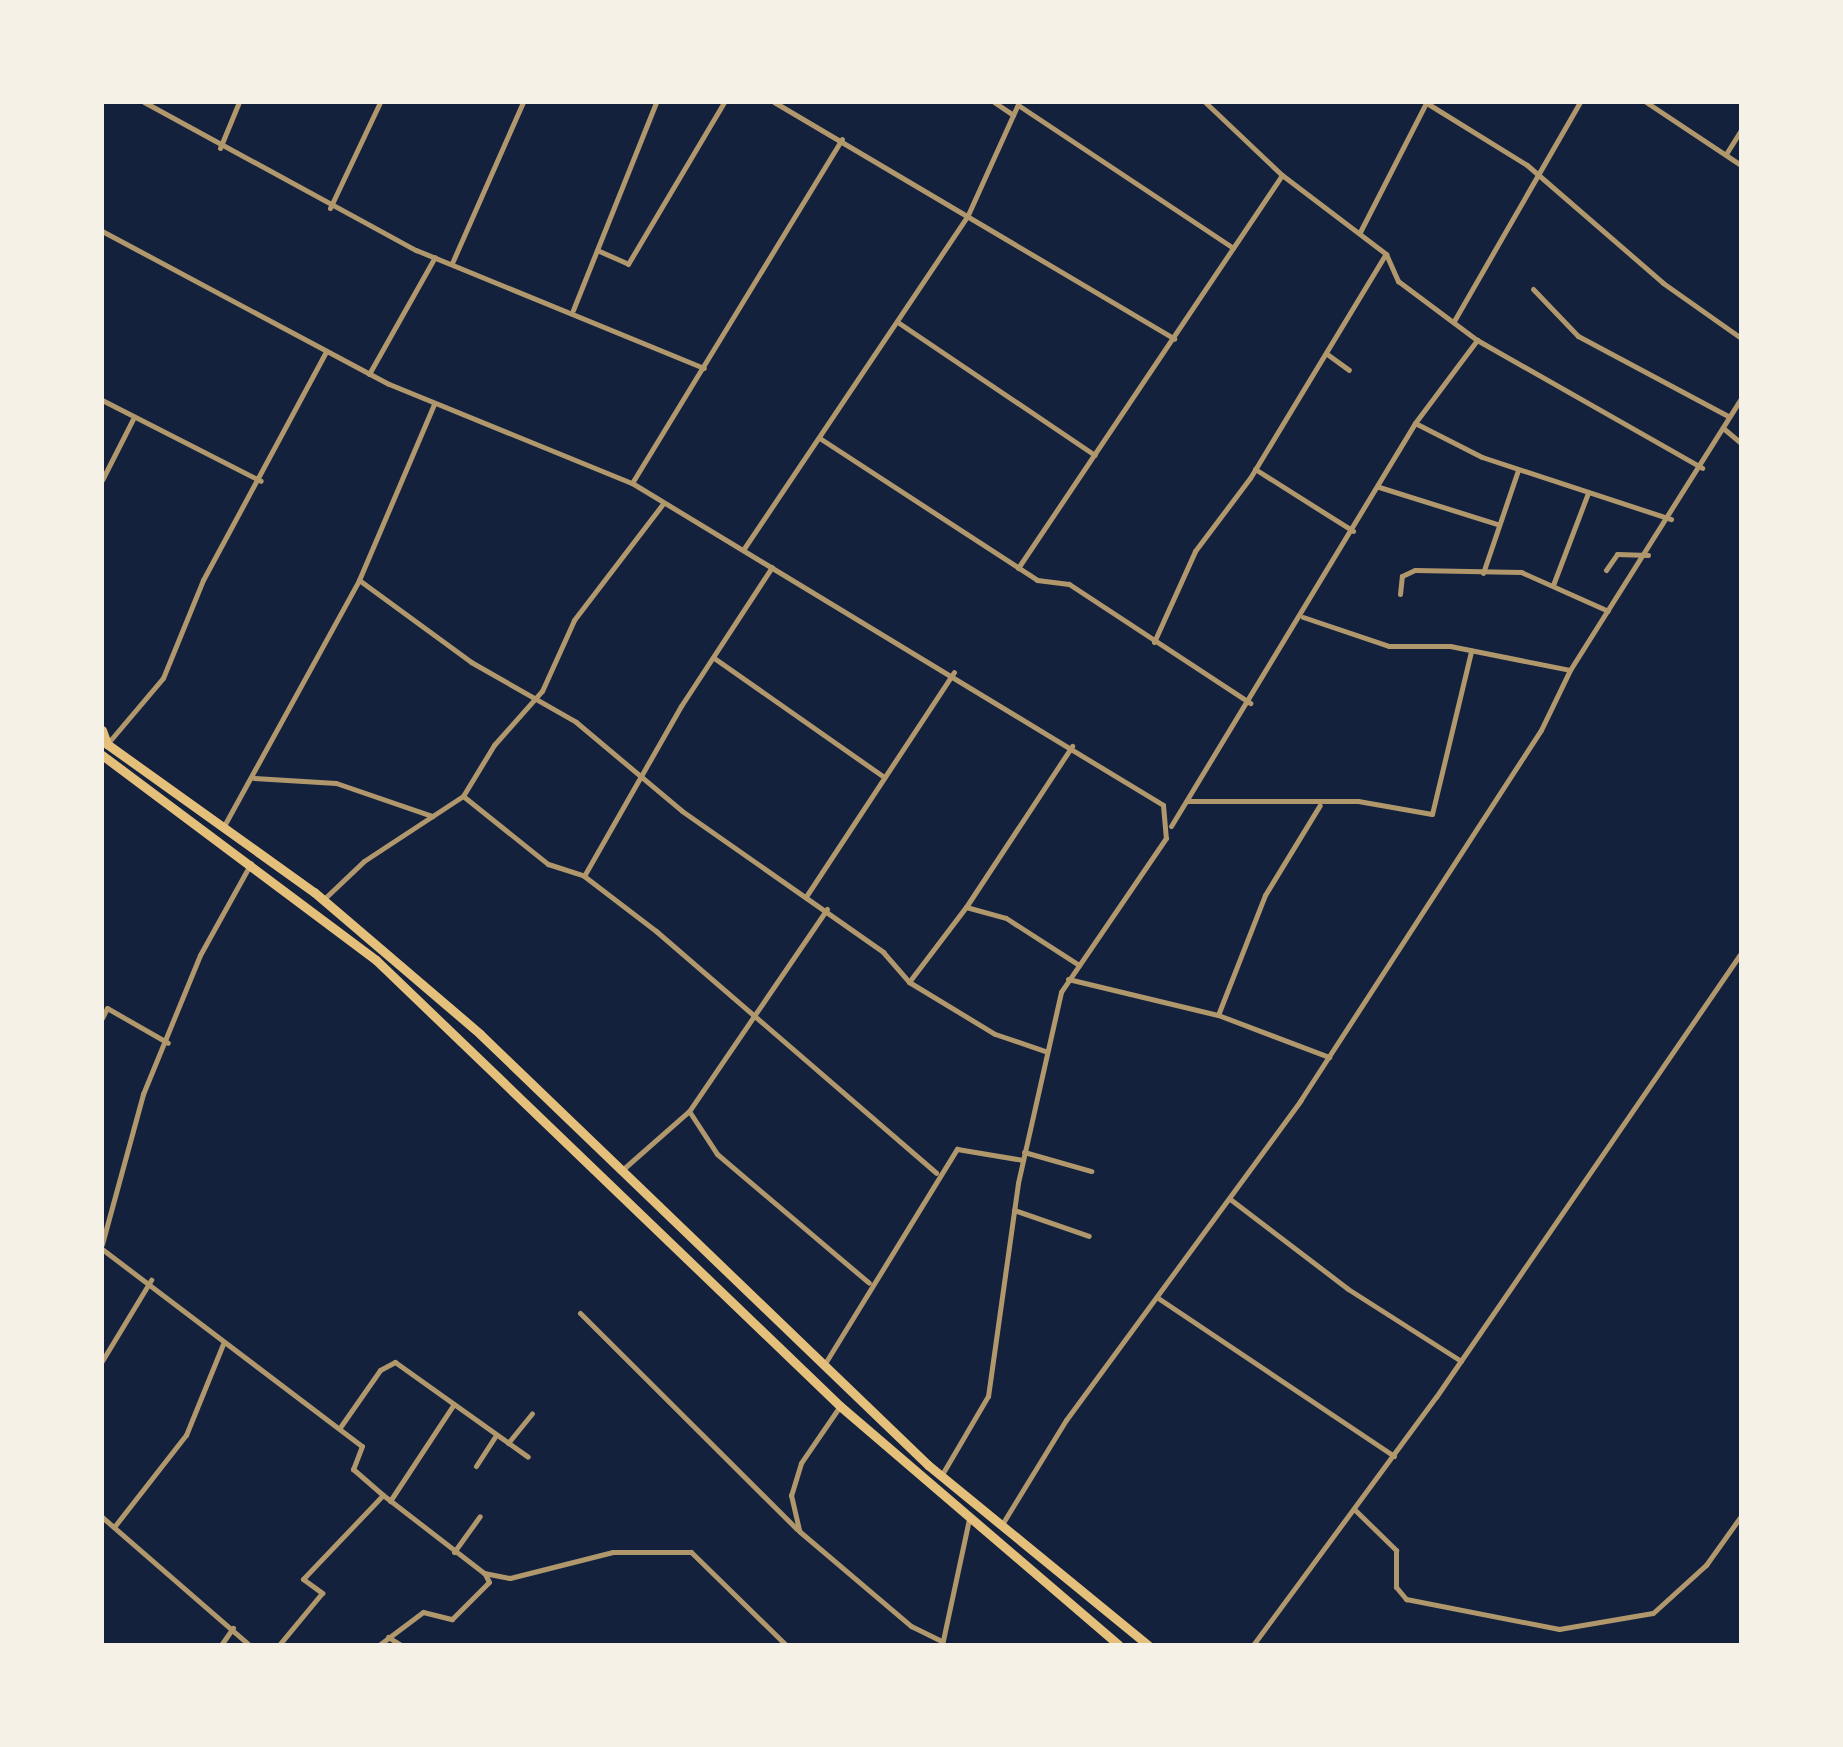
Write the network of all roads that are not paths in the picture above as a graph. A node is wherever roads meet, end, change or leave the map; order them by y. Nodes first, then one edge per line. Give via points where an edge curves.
1 (144, 102) edge
2 (239, 102) edge
3 (380, 102) edge
4 (523, 102) edge
5 (656, 102) edge
6 (724, 102) edge
7 (774, 102) edge
8 (994, 102) edge
9 (1205, 102) edge
10 (1426, 102) edge
11 (1580, 102) edge
12 (1646, 102) edge
13 (1019, 103) edge
14 (1013, 115) junction
15 (1741, 130) edge
16 (842, 139) junction
17 (220, 148) junction
18 (1726, 154) junction
19 (1741, 165) edge
20 (1282, 175) junction
21 (1540, 181) junction
22 (330, 208) junction
23 (967, 217) junction
24 (102, 231) edge
25 (1360, 232) junction
26 (1233, 248) junction
27 (597, 250) junction
28 (1386, 254) junction
29 (435, 257) junction
30 (452, 263) junction
31 (1533, 289) dead end
32 (573, 310) junction
33 (1454, 321) junction
34 (899, 323) junction
35 (1741, 338) edge
36 (1174, 339) junction
37 (1477, 340) junction
38 (326, 352) junction
39 (1327, 354) junction
40 (704, 368) junction
41 (1349, 370) dead end
42 (369, 374) junction
43 (1741, 398) edge
44 (102, 400) edge
45 (434, 404) junction
46 (1728, 416) junction
47 (133, 419) junction
48 (1415, 423) junction
49 (1723, 428) junction
50 (821, 439) junction
51 (1741, 443) edge
52 (1095, 455) junction
53 (1702, 468) junction
54 (1255, 469) junction
55 (1518, 470) junction
56 (102, 480) edge
57 (261, 481) junction
58 (632, 483) junction
59 (1379, 487) junction
60 (1588, 493) junction
61 (662, 505) junction
62 (1671, 519) junction
63 (1497, 524) junction
64 (1353, 531) junction
65 (743, 550) junction
66 (1648, 555) junction
67 (772, 567) junction
68 (1018, 568) junction
69 (1606, 570) dead end
70 (1483, 573) junction
71 (359, 580) junction
72 (1553, 585) junction
73 (1400, 594) dead end
74 (1608, 611) junction
75 (1303, 617) junction
76 (1154, 642) junction
77 (1471, 651) junction
78 (714, 658) junction
79 (1570, 670) junction
80 (954, 672) junction
81 (537, 695) junction
82 (1250, 703) junction
83 (102, 730) edge
84 (107, 744) junction
85 (1072, 746) junction
86 (102, 755) edge
87 (642, 773) junction
88 (884, 777) junction
89 (254, 778) junction
90 (463, 796) junction
91 (1187, 801) junction
92 (1320, 805) junction
93 (433, 816) junction
94 (225, 824) junction
95 (1170, 828) junction
96 (251, 863) junction
97 (584, 876) junction
98 (807, 895) junction
99 (323, 900) junction
100 (966, 907) junction
101 (827, 909) junction
102 (1741, 953) edge
103 (1079, 965) junction
104 (1068, 979) junction
105 (909, 982) junction
106 (1218, 1015) junction
107 (102, 1018) edge
108 (755, 1022) junction
109 (168, 1043) junction
110 (1045, 1051) junction
111 (1329, 1057) junction
112 (689, 1111) junction
113 (1024, 1152) junction
114 (1023, 1160) junction
115 (621, 1171) junction
116 (1091, 1171) dead end
117 (936, 1173) junction
118 (1230, 1199) junction
119 (1014, 1210) junction
120 (1089, 1236) dead end
121 (102, 1246) edge
122 (151, 1280) junction
123 (869, 1283) junction
124 (1158, 1298) junction
125 (580, 1313) dead end
126 (223, 1344) junction
127 (102, 1361) edge
128 (1461, 1361) junction
129 (823, 1368) junction
130 (454, 1404) junction
131 (840, 1406) junction
132 (532, 1413) dead end
133 (341, 1426) junction
134 (496, 1435) junction
135 (508, 1443) junction
136 (1394, 1456) junction
137 (528, 1457) dead end
138 (476, 1466) dead end
139 (941, 1476) junction
140 (383, 1495) junction
141 (390, 1501) junction
142 (1354, 1509) junction
143 (480, 1516) dead end
144 (1741, 1516) edge
145 (102, 1517) edge
146 (969, 1519) junction
147 (114, 1527) junction
148 (1000, 1527) junction
149 (799, 1531) junction
150 (454, 1552) junction
151 (484, 1573) junction
152 (233, 1628) junction
153 (388, 1637) junction
154 (942, 1643) edge
155 (221, 1645) edge
156 (249, 1645) edge
157 (279, 1645) edge
158 (379, 1645) edge
159 (401, 1645) edge
160 (786, 1645) edge
161 (1119, 1645) edge
162 (1148, 1645) edge
163 (1253, 1645) edge

1 - 17 street
2 - 17 street
3 - 22 street
4 - 30 street
5 - 27 street
6 - 27 street via 628,264
7 - 16 street
8 - 14 street
9 - 20 street
10 - 21 street via 1527,165
10 - 25 street
11 - 21 street
12 - 18 street
13 - 14 street
13 - 26 street
14 - 23 street
15 - 18 street
16 - 23 street
16 - 40 street
17 - 22 street
18 - 19 street
20 - 25 street
20 - 26 street
21 - 33 street
21 - 35 street
22 - 29 street
23 - 34 street
23 - 36 street
24 - 38 street
25 - 28 street
26 - 36 street
27 - 32 street
28 - 33 street via 1398,281
28 - 39 street
29 - 30 street
29 - 42 street
30 - 32 street
31 - 46 street via 1578,336
32 - 40 street
33 - 37 street
34 - 50 street
34 - 52 street
36 - 52 street
37 - 48 street
37 - 53 street
38 - 42 street
38 - 57 street
39 - 41 street
39 - 54 street
40 - 58 street
42 - 45 street
43 - 46 street
44 - 47 street
45 - 58 street
45 - 71 street
46 - 49 street
47 - 56 street
47 - 57 street
48 - 55 street
48 - 59 street
49 - 51 street
49 - 53 street
50 - 65 street
50 - 68 street
52 - 68 street
53 - 62 street
54 - 64 street
54 - 76 street via 1195,551
55 - 60 street
55 - 63 street
57 - 84 street via 203,580 163,678
58 - 61 street
59 - 63 street
59 - 64 street
60 - 62 street
60 - 72 street
61 - 65 street
61 - 81 street via 568,629
62 - 66 street
63 - 70 street
64 - 75 street
65 - 67 street
66 - 69 street via 1617,554
66 - 74 street
67 - 78 street
67 - 80 street
68 - 76 street via 1037,580 1069,584
70 - 72 street via 1521,572
70 - 73 street via 1408,571
71 - 81 street via 471,662
71 - 89 street
72 - 74 street
74 - 79 street
75 - 77 street via 1389,646
75 - 82 street
76 - 82 street
77 - 79 street
77 - 92 street via 1432,814 1358,801
78 - 87 street
78 - 88 street
79 - 111 street via 1541,730
80 - 85 street
80 - 88 street
81 - 87 street
81 - 90 street via 494,745
82 - 91 street
83 - 84 main road
84 - 94 main road
85 - 95 street via 1163,805
85 - 100 street
86 - 96 main road
87 - 97 street
87 - 98 street via 682,811
88 - 98 street
89 - 93 street via 336,783
89 - 94 street
90 - 93 street
90 - 97 street via 548,864
91 - 92 street
91 - 95 street
92 - 106 street via 1265,895
93 - 99 street via 364,861
94 - 99 main road
95 - 103 street via 1113,925
96 - 109 street via 200,955
96 - 131 main road via 469,1043
97 - 108 street
98 - 101 street
99 - 115 main road via 480,1034
100 - 103 street via 1019,924
100 - 105 street
101 - 105 street via 897,964
101 - 108 street
102 - 128 street
103 - 104 street
104 - 106 street
104 - 110 street
105 - 110 street via 995,1034
106 - 111 street
107 - 109 street via 107,1008
108 - 112 street
108 - 117 street
109 - 121 street via 136,1113
110 - 113 street
111 - 118 street
112 - 115 street
112 - 123 street via 717,1154
113 - 114 street
113 - 116 street
114 - 117 street via 966,1145
114 - 119 street
115 - 129 main road
117 - 123 street
118 - 124 street
118 - 128 street via 1348,1289
119 - 120 street
119 - 139 street via 988,1396
121 - 122 street
122 - 126 street
122 - 127 street
123 - 129 street
124 - 136 street
124 - 148 street via 1066,1420
125 - 149 street
126 - 133 street
126 - 147 street via 186,1435
128 - 136 street
129 - 139 main road
130 - 133 street via 395,1362 380,1370
130 - 134 street
130 - 141 street
131 - 146 main road
131 - 149 street via 801,1463 791,1495
132 - 135 street
133 - 140 street via 362,1446 353,1469
134 - 135 street
134 - 138 street
135 - 137 street
136 - 142 street
139 - 148 main road
140 - 141 street
140 - 157 street via 303,1579 322,1593
141 - 150 street
142 - 144 street via 1396,1550 1396,1587 1406,1599 1559,1629 1653,1613 1706,1565
142 - 163 street
143 - 150 street
145 - 147 street
146 - 154 street
146 - 161 main road
147 - 152 street
148 - 162 main road
149 - 154 street via 861,1588
150 - 151 street
151 - 153 street via 489,1582 452,1619 423,1612
151 - 160 street via 510,1578 613,1552 683,1550
152 - 155 street
152 - 156 street
153 - 158 street
153 - 159 street

